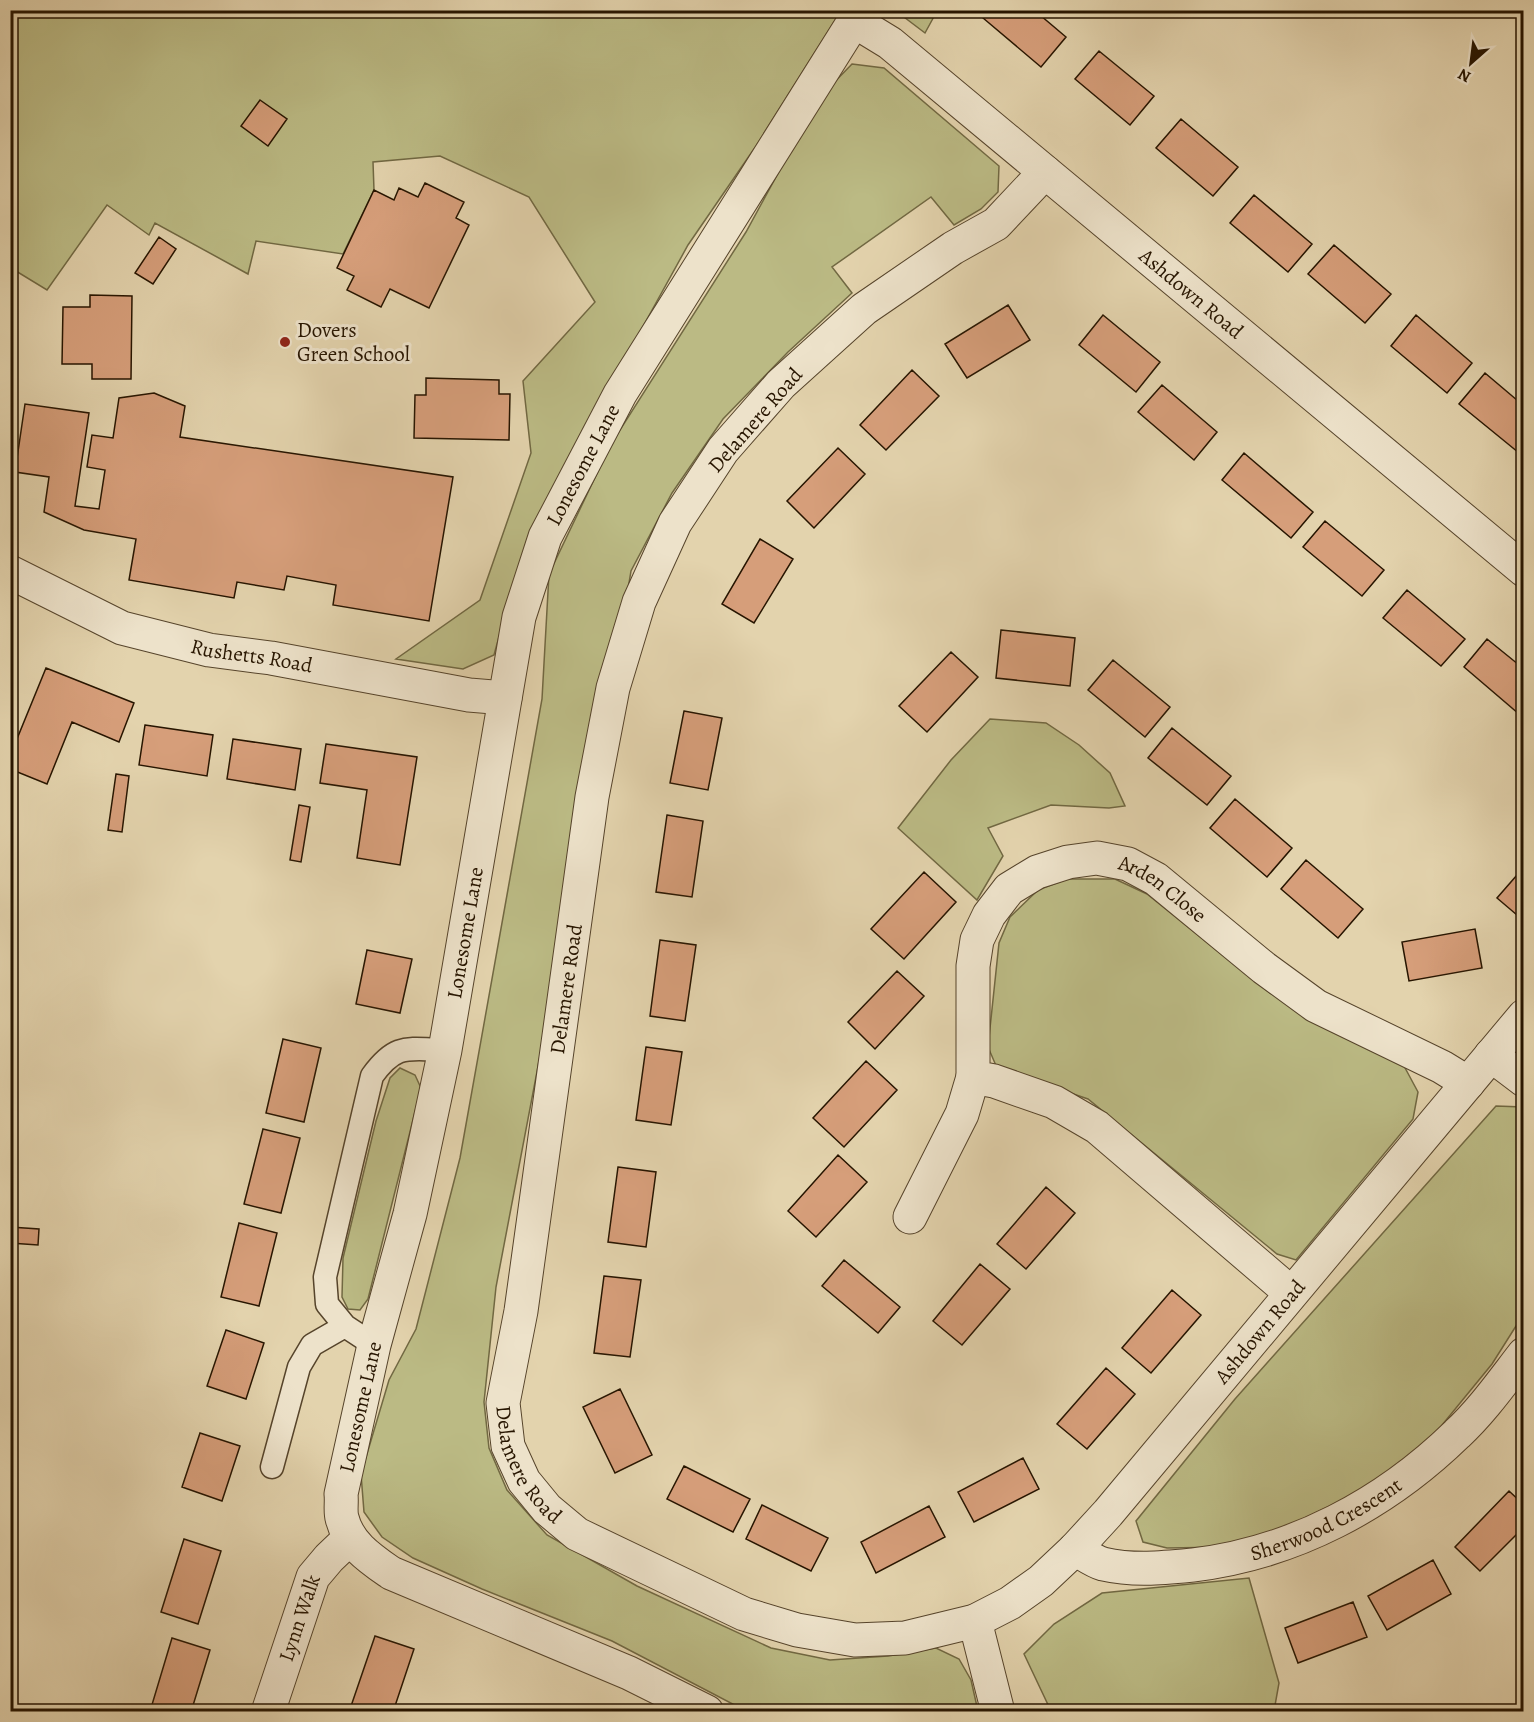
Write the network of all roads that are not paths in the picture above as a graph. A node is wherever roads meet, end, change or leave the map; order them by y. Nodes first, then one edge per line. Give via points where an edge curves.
1 (857, 16) edge
2 (1045, 172) junction
3 (1524, 570) edge
4 (11, 572) edge
5 (505, 698) junction
6 (1524, 1016) edge
7 (445, 1050) junction
8 (1491, 1055) junction
9 (973, 1077) junction
10 (1524, 1080) edge
11 (1468, 1083) junction
12 (910, 1217) dead end
13 (1291, 1293) junction
14 (345, 1326) junction
15 (374, 1345) junction
16 (1524, 1354) edge
17 (272, 1467) dead end
18 (350, 1538) junction
19 (1075, 1549) junction
20 (975, 1621) junction
21 (268, 1712) edge
22 (707, 1712) edge
23 (998, 1712) edge

1 - 2 street, Ashdown Road
1 - 5 street, Lonesome Lane via 620,394 545,537 519,617
2 - 3 street, Ashdown Road
2 - 20 street, Delamere Road via 996,224 952,248 864,309 781,384 723,450 675,523 644,592 613,688 592,796 521,1311 503,1404 508,1446 524,1481 546,1509 577,1534 744,1614 797,1630 855,1640 905,1638
4 - 5 street, Rushetts Road via 122,628 209,650
5 - 7 street, Lonesome Lane
6 - 8 street, Ashdown Road
7 - 14 lane via 406,1049 385,1058 372,1076 325,1277 327,1304
7 - 15 street, Lonesome Lane via 410,1214
8 - 10 street
8 - 11 street, Ashdown Road
9 - 11 street, Arden Close via 973,966 977,940 989,915 1009,889 1037,872 1097,858 1128,864 1156,879 1316,1006
9 - 12 street, Arden Close via 962,1114
9 - 13 street via 1054,1102 1096,1127
11 - 13 street, Ashdown Road
13 - 19 street, Ashdown Road
14 - 15 lane
14 - 17 lane via 312,1345 299,1367
15 - 18 street, Lonesome Lane via 342,1494 342,1517
16 - 19 street, Sherwood Crescent via 1458,1434 1401,1482 1344,1519 1286,1544 1192,1565 1147,1570 1101,1563
18 - 21 street, Lynn Walk via 313,1577
18 - 22 street via 391,1573 630,1673
19 - 20 street, Ashdown Road via 1041,1581
20 - 23 street

